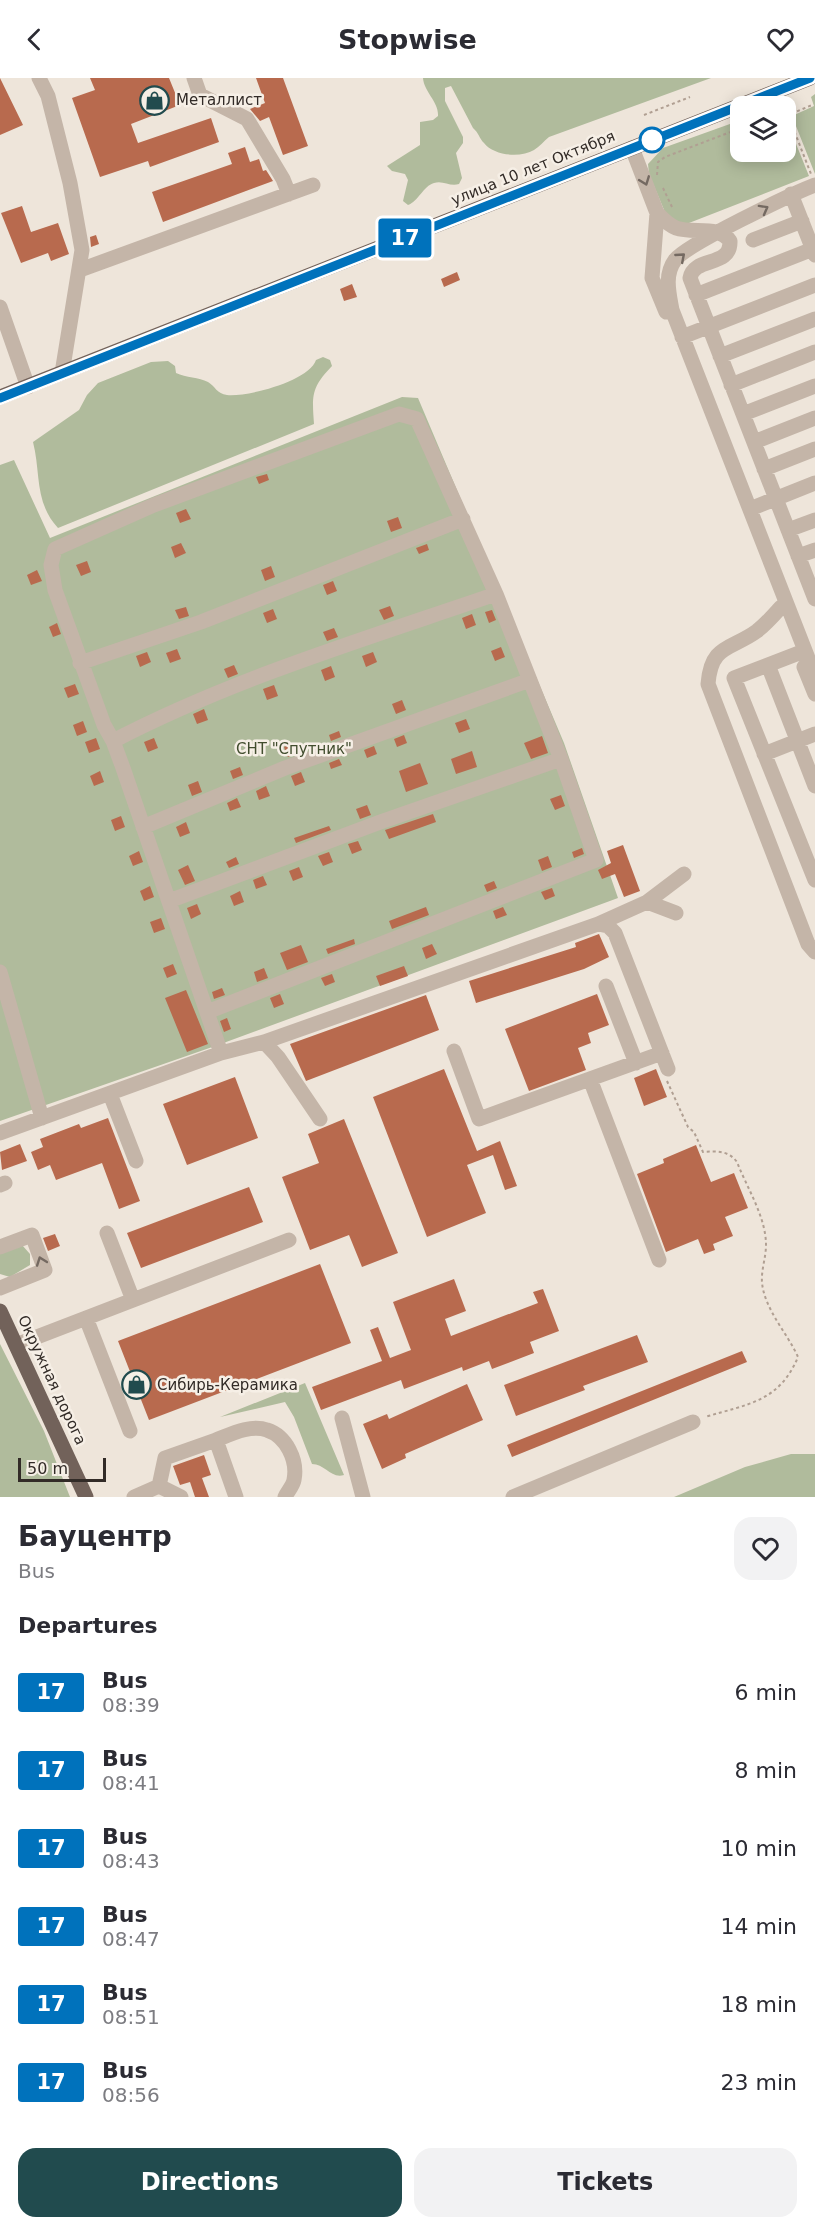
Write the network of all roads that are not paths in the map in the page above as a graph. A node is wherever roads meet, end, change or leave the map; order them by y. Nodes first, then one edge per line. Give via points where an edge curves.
1 (39, 78) edge
2 (194, 78) edge
3 (810, 78) edge
4 (632, 148) junction
5 (313, 185) dead end
6 (815, 185) edge
7 (289, 194) junction
8 (791, 194) junction
9 (657, 213) junction
10 (802, 221) junction
11 (720, 233) junction
12 (753, 240) dead end
13 (814, 252) edge
14 (80, 270) junction
15 (815, 285) edge
16 (696, 295) junction
17 (0, 307) edge
18 (815, 319) edge
19 (708, 327) junction
20 (682, 337) junction
21 (815, 352) edge
22 (720, 356) junction
23 (63, 373) junction
24 (731, 385) junction
25 (815, 386) edge
26 (28, 387) junction
27 (0, 398) edge
28 (743, 414) junction
29 (815, 418) edge
30 (754, 442) junction
31 (815, 449) edge
32 (764, 469) junction
33 (815, 483) edge
34 (776, 499) junction
35 (750, 509) junction
36 (463, 519) junction
37 (815, 520) edge
38 (788, 530) junction
39 (815, 550) edge
40 (798, 556) junction
41 (813, 589) edge
42 (496, 594) junction
43 (781, 607) junction
44 (799, 653) junction
45 (80, 663) junction
46 (768, 665) junction
47 (815, 676) edge
48 (530, 680) junction
49 (815, 694) edge
50 (815, 734) edge
51 (114, 741) junction
52 (797, 741) junction
53 (764, 754) junction
54 (561, 759) junction
55 (815, 786) edge
56 (143, 827) junction
57 (684, 874) dead end
58 (815, 880) edge
59 (169, 901) junction
60 (647, 902) junction
61 (676, 913) dead end
62 (598, 924) junction
63 (815, 952) edge
64 (0, 972) edge
65 (606, 986) dead end
66 (207, 1012) junction
67 (264, 1042) junction
68 (454, 1051) dead end
69 (221, 1053) junction
70 (662, 1053) junction
71 (636, 1063) junction
72 (666, 1073) road end
73 (590, 1079) junction
74 (110, 1094) junction
75 (42, 1118) junction
76 (320, 1119) dead end
77 (0, 1133) edge
78 (136, 1161) dead end
79 (107, 1233) dead end
80 (289, 1240) dead end
81 (0, 1247) edge
82 (660, 1260) dead end
83 (0, 1287) edge
84 (133, 1300) junction
85 (0, 1311) edge
86 (86, 1318) junction
87 (16, 1345) junction
88 (342, 1418) dead end
89 (693, 1422) road end
90 (130, 1431) dead end
91 (216, 1440) junction
92 (159, 1486) junction
93 (86, 1497) edge
94 (134, 1497) edge
95 (181, 1497) edge
96 (236, 1497) edge
97 (285, 1497) edge
98 (363, 1497) edge
99 (513, 1497) edge

1 - 14 street via 48,96 70,183 81,250
2 - 7 street via 200,94 247,119
3 - 4 main road, улица 10 лет Октября
4 -> 9 street
4 - 23 main road, улица 10 лет Октября
5 - 7 street
6 - 8 street
7 - 14 street
8 - 10 street
11 -> 8 street
9 - 11 street via 674,227
9 - 43 street via 652,278
10 - 12 street
10 - 13 street
11 - 16 street via 730,241 731,250 726,256 696,268 690,278
20 -> 11 street via 672,310 669,273 681,254
13 - 16 street
14 - 23 street
15 - 19 street
16 - 19 street
17 - 26 street
18 - 22 street
19 - 20 street
19 - 22 street
20 - 35 street
21 - 24 street
22 - 24 street
23 - 26 main road, улица 10 лет Октября
24 - 28 street
25 - 28 street
26 - 27 main road, улица 10 лет Октября
28 - 30 street
29 - 30 street
30 - 32 street
31 - 32 street
32 - 34 street
33 - 34 street
34 - 35 street
34 - 38 street
35 - 47 street
36 - 42 street
36 - 45 street via 201,622
36 - 45 street via 417,419 399,414 187,493 55,549 51,565 55,590
37 - 38 street
38 - 40 street
39 - 40 street
40 - 41 street
42 - 48 street
42 - 51 street via 257,678
43 - 44 street
43 - 63 street via 754,633 721,650 713,660 708,684 808,944
44 - 46 street
44 - 49 street
45 - 51 street
46 - 52 street
46 - 53 street via 734,678
48 - 54 street
48 - 56 street via 285,768
50 - 52 street
51 - 56 street
52 - 53 street
52 - 55 street
53 - 58 street
54 - 59 street via 383,820
54 - 66 street via 596,860
56 - 59 street
57 - 60 street
59 - 66 street
60 - 61 street
60 - 62 street
62 - 67 street
62 - 70 street via 615,933
64 - 75 street
65 - 71 street
66 - 69 street
67 - 69 street
67 - 76 street
68 - 73 street via 479,1119
69 - 74 street
70 - 71 street
70 - 72 street
71 - 73 street
73 - 82 street
74 - 75 street
74 - 78 street
75 - 77 street
79 - 84 street
80 - 84 street
83 -> 81 street via 45,1270 32,1235
84 - 86 street
85 - 87 main road, Окружная дорога
86 - 87 street
86 - 90 street
87 - 93 main road, Окружная дорога
88 - 98 street
89 - 99 street
91 - 92 street via 165,1458
91 - 96 street
91 - 97 street via 245,1429 266,1429 285,1440 293,1460 294,1480
92 - 94 street
92 - 95 street

